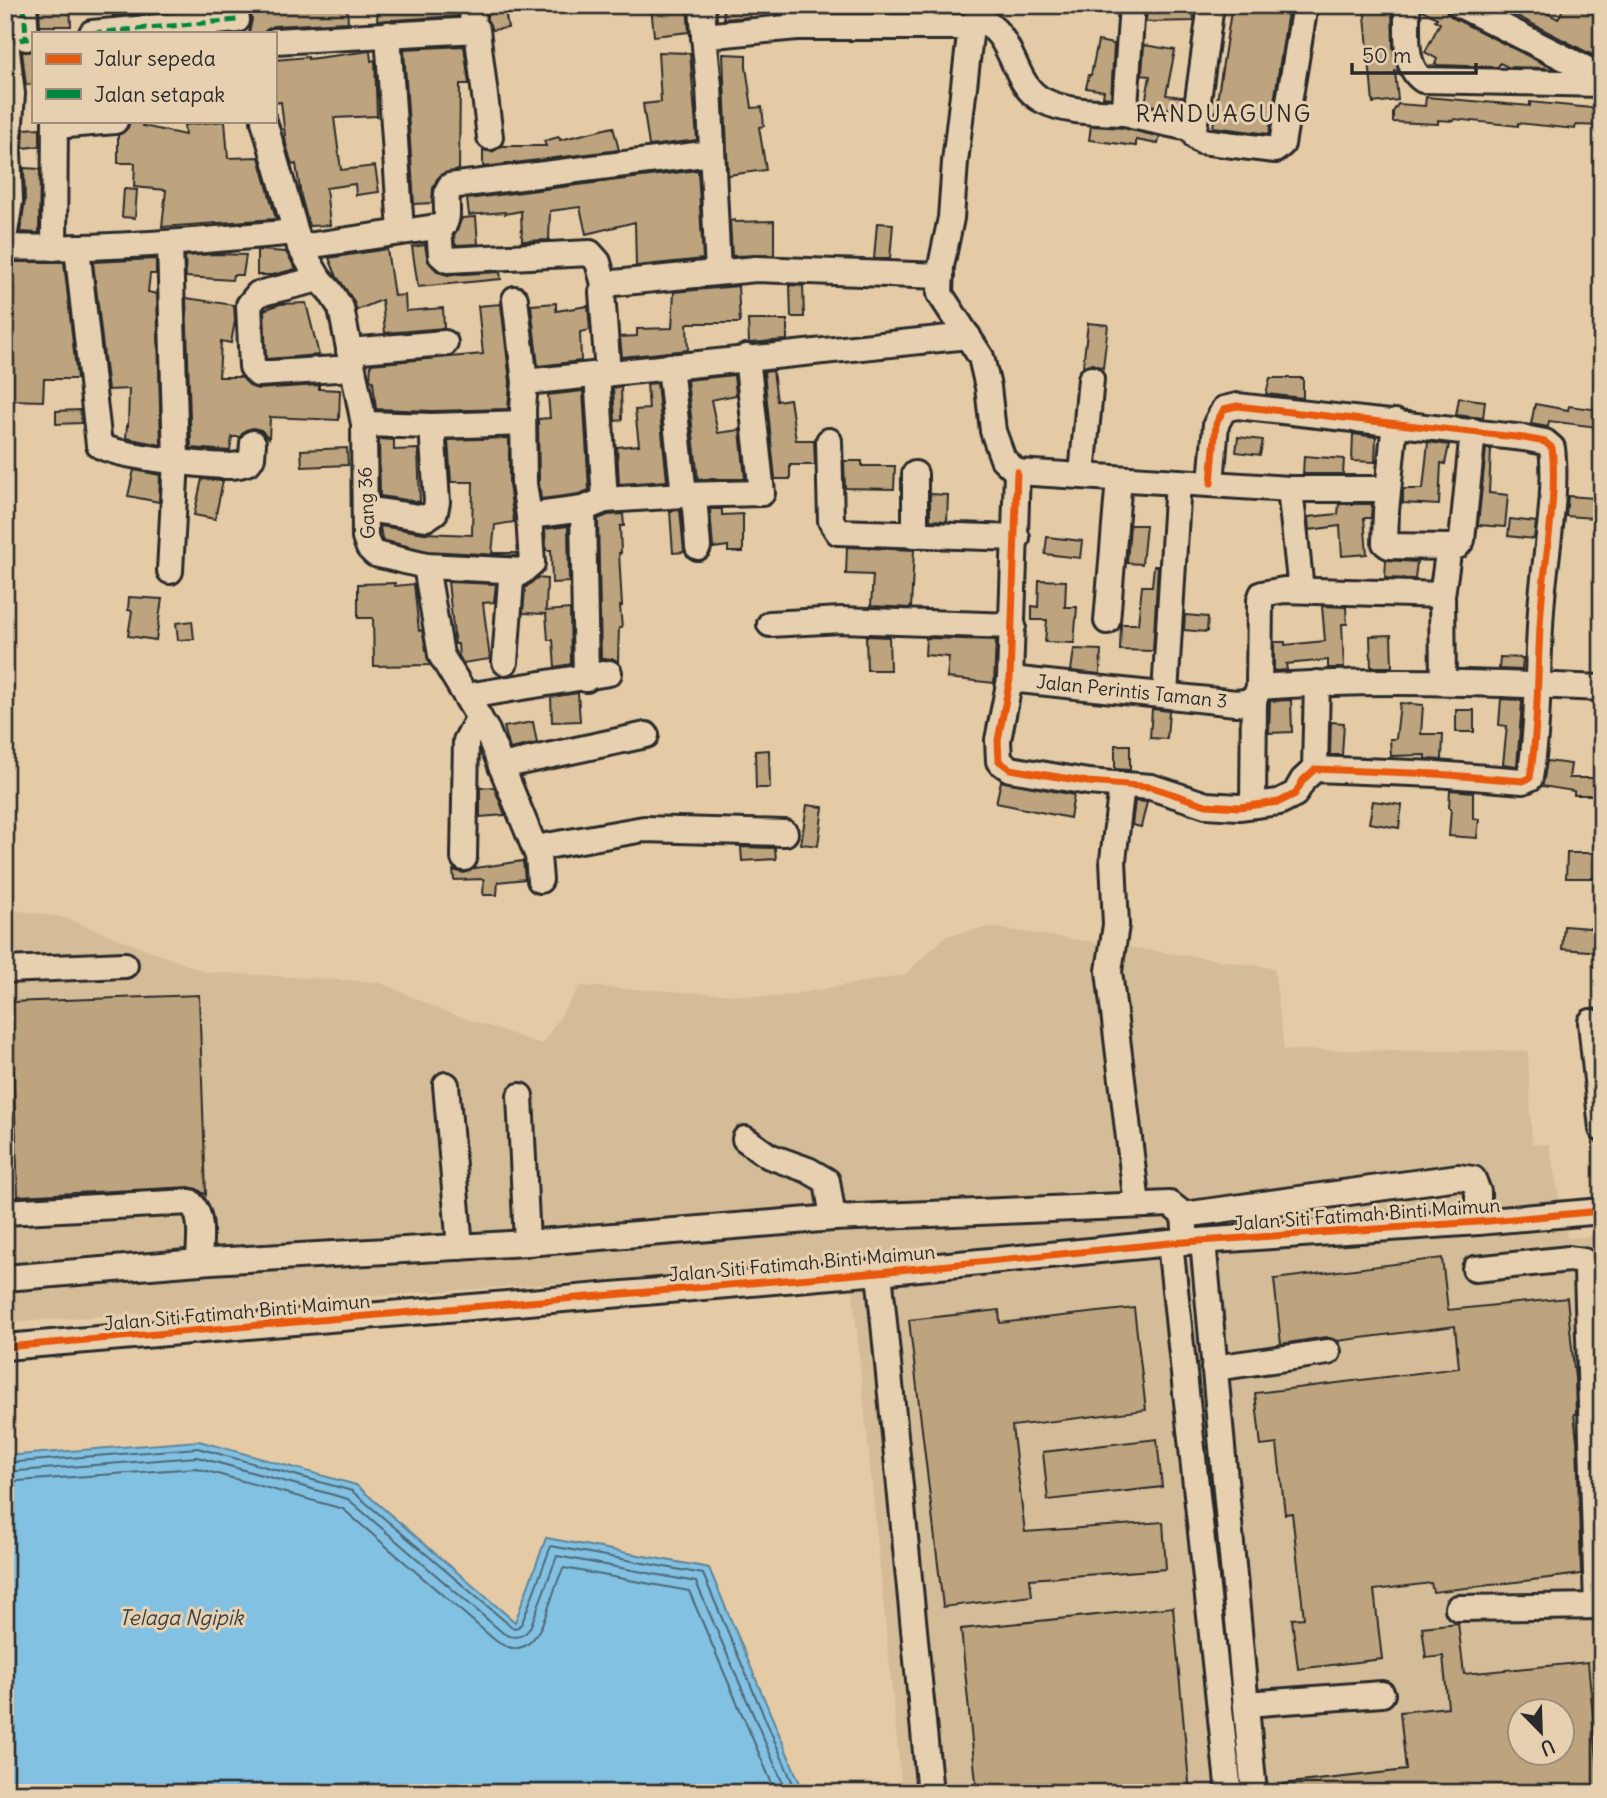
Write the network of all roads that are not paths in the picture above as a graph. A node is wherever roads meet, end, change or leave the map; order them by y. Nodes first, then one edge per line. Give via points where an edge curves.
1 (24, 5) edge
2 (472, 5) edge
3 (702, 5) edge
4 (1132, 5) edge
5 (1211, 5) edge
6 (1304, 5) edge
7 (1407, 5) edge
8 (1460, 5) edge
9 (796, 16) edge
10 (975, 16) edge
11 (238, 19) edge
12 (473, 31) junction
13 (102, 32) edge
14 (388, 34) junction
15 (704, 36) junction
16 (18, 40) edge
17 (276, 41) edge
18 (1602, 77) edge
19 (1602, 84) edge
20 (1128, 113) junction
21 (85, 122) edge
22 (264, 122) edge
23 (55, 123) edge
24 (1194, 129) junction
25 (490, 137) dead end
26 (712, 153) junction
27 (439, 228) junction
28 (401, 231) junction
29 (5, 232) edge
30 (298, 239) junction
31 (170, 244) junction
32 (5, 247) edge
33 (65, 248) junction
34 (718, 272) junction
35 (941, 276) junction
36 (319, 279) junction
37 (604, 288) junction
38 (515, 299) dead end
39 (968, 336) junction
40 (445, 343) dead end
41 (747, 357) junction
42 (351, 359) junction
43 (670, 366) junction
44 (603, 374) junction
45 (1091, 379) dead end
46 (525, 382) junction
47 (1395, 422) junction
48 (523, 423) junction
49 (365, 425) junction
50 (432, 426) junction
51 (1473, 431) junction
52 (829, 442) dead end
53 (253, 443) dead end
54 (176, 460) junction
55 (1017, 472) junction
56 (915, 474) dead end
57 (1082, 475) junction
58 (1118, 479) junction
59 (1178, 482) junction
60 (1211, 483) junction
61 (1290, 488) junction
62 (1388, 489) junction
63 (689, 495) junction
64 (594, 505) junction
65 (365, 509) junction
66 (529, 516) junction
67 (915, 535) junction
68 (1017, 538) junction
69 (698, 547) dead end
70 (1448, 547) junction
71 (426, 566) junction
72 (170, 571) dead end
73 (523, 571) junction
74 (1301, 590) junction
75 (1442, 595) junction
76 (1107, 621) dead end
77 (770, 624) dead end
78 (1013, 626) junction
79 (505, 662) dead end
80 (1010, 679) junction
81 (1443, 682) junction
82 (1317, 683) junction
83 (1538, 685) junction
84 (1602, 688) edge
85 (1165, 694) junction
86 (1257, 694) junction
87 (473, 707) junction
88 (646, 735) dead end
89 (501, 766) junction
90 (1315, 769) junction
91 (1122, 785) junction
92 (1253, 804) junction
93 (785, 833) dead end
94 (535, 848) junction
95 (464, 858) dead end
96 (540, 880) dead end
97 (125, 965) dead end
98 (5, 970) edge
99 (1591, 1022) dead end
100 (446, 1084) dead end
101 (520, 1096) dead end
102 (1602, 1129) edge
103 (745, 1139) dead end
104 (1137, 1205) junction
105 (1602, 1211) edge
106 (5, 1212) edge
107 (1184, 1215) junction
108 (833, 1218) junction
109 (1478, 1222) junction
110 (1186, 1242) junction
111 (527, 1243) junction
112 (460, 1247) junction
113 (199, 1262) junction
114 (1475, 1269) dead end
115 (879, 1272) junction
116 (5, 1278) edge
117 (5, 1347) edge
118 (1328, 1352) dead end
119 (1214, 1367) junction
120 (1599, 1606) edge
121 (1458, 1608) dead end
122 (1382, 1694) dead end
123 (1245, 1704) junction
124 (930, 1793) edge
125 (1229, 1793) edge
126 (1254, 1793) edge

1 - 16 street
2 - 12 street
3 - 15 street
4 - 20 street
5 - 24 street
6 - 24 street via 1282,144 1275,150 1201,141
7 - 19 street via 1409,62 1414,75 1423,80
8 - 18 street
9 - 10 street
9 - 15 street
10 - 20 street via 990,22 1040,99 1058,107
10 - 35 street
11 - 13 street
12 - 14 street
12 - 25 street via 477,30
14 - 17 street
14 - 28 street
15 - 26 street
16 - 29 street
20 - 24 street
21 - 23 street
22 - 30 street, Gang 36
23 - 33 street
26 - 27 street via 450,186 446,191 447,221
26 - 34 street
27 - 28 street
27 - 37 street via 442,255 447,260 590,253 598,262
28 - 30 street
30 - 31 street
30 - 36 street, Gang 36
31 - 33 street
31 - 54 street
32 - 33 street
33 - 54 street via 99,445
34 - 35 street via 768,269
34 - 37 street via 625,281
35 - 39 street via 940,294
36 - 42 street, Gang 36 via 341,308
36 - 42 street via 258,294 251,300 254,371
37 - 44 street
38 - 46 street
39 - 41 street
39 - 55 street via 981,357 993,431 1003,459
40 - 42 street
41 - 43 street
41 - 63 street via 762,493
42 - 49 street, Gang 36
43 - 44 street
43 - 63 street
44 - 46 street
44 - 64 street
45 - 57 street
46 - 48 street
47 - 51 street
47 - 60 street via 1237,406 1224,410 1216,424
47 - 62 street
48 - 50 street
48 - 66 street
49 - 50 street
49 - 65 street, Gang 36
50 - 65 street via 435,512 426,518
51 - 70 street via 1461,540
51 - 83 street via 1545,442 1552,448
52 - 67 street via 829,497 835,529 841,533
53 - 54 street via 253,457 243,465
54 - 72 street
55 - 57 street
55 - 68 street
56 - 67 street
57 - 58 street
58 - 59 street
58 - 76 street
59 - 60 street
59 - 85 street
60 - 61 street
61 - 62 street
61 - 74 street
62 - 70 street via 1385,543
63 - 64 street
63 - 69 street
64 - 66 street
64 - 87 street via 598,676
65 - 71 street, Gang 36 via 365,538 375,554
66 - 73 street via 532,563
67 - 68 street
68 - 78 street
70 - 75 street
71 - 73 street, Gang 36
71 - 87 street via 441,655
73 - 79 street via 511,580
74 - 75 street
74 - 86 street via 1262,594
75 - 81 street
77 - 78 street via 841,620
78 - 80 street
80 - 85 street, Jalan Perintis Taman 3
80 - 91 street via 998,740 999,761 1010,769
81 - 82 street, Jalan Perintis Taman 3
81 - 83 street, Jalan Perintis Taman 3
82 - 86 street, Jalan Perintis Taman 3
82 - 90 street
83 - 84 street, Jalan Perintis Taman 3
83 - 90 street via 1527,780
85 - 86 street, Jalan Perintis Taman 3 via 1236,702
86 - 92 street
87 - 89 street
87 - 95 street via 466,741
88 - 89 street
89 - 94 street
90 - 92 street via 1295,794 1279,802
91 - 92 street via 1151,787 1206,804
91 - 104 street via 1113,860 1116,925 1109,971
93 - 94 street via 644,829
94 - 96 street
97 - 98 street
99 - 102 street
100 - 112 street
101 - 111 street
103 - 108 street via 769,1156 827,1181
104 - 107 street via 1170,1204
104 - 108 street
105 - 109 street, Jalan Siti Fatimah Binti Maimun
106 - 113 street via 190,1202 199,1216
107 - 109 street via 1458,1177 1473,1179
107 - 110 street
108 - 111 street
109 - 110 street, Jalan Siti Fatimah Binti Maimun
110 - 115 street, Jalan Siti Fatimah Binti Maimun
110 - 119 street
110 - 125 street
111 - 112 street
112 - 113 street
113 - 116 street
114 - 120 street via 1569,1259 1583,1261 1587,1271
115 - 117 street, Jalan Siti Fatimah Binti Maimun
115 - 124 street
118 - 119 street
119 - 123 street
120 - 121 street
122 - 123 street
123 - 126 street

